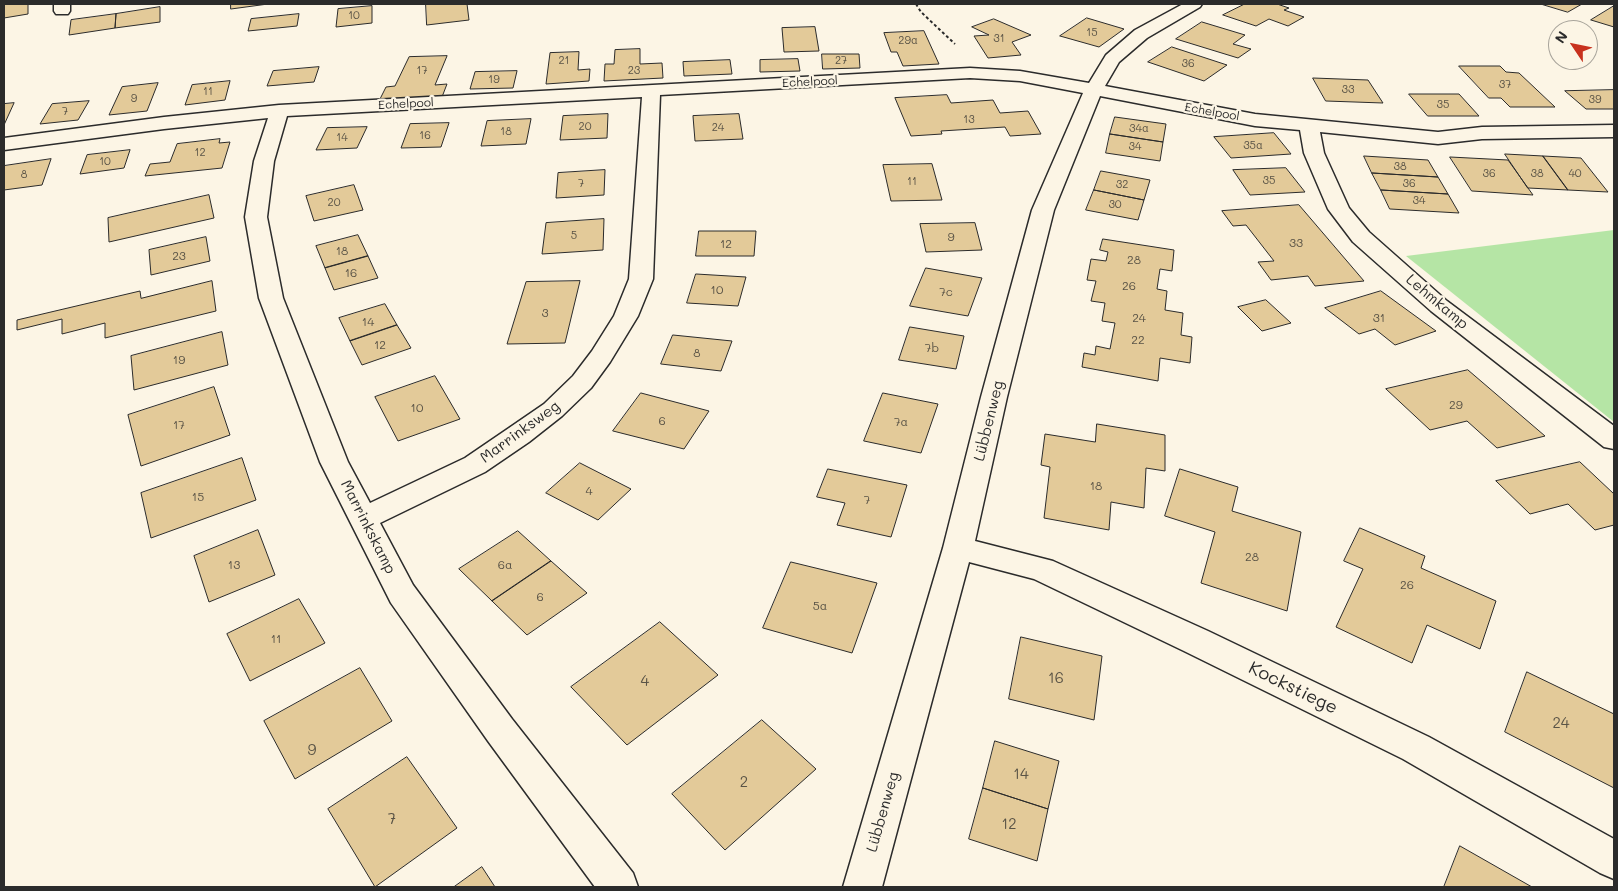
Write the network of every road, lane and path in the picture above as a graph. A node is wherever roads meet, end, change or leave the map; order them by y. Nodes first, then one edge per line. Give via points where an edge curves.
1 (916, 4) edge
2 (1194, 4) edge
3 (982, 74) junction
4 (651, 90) junction
5 (1093, 91) junction
6 (279, 111) junction
7 (1309, 126) junction
8 (1614, 131) edge
9 (4, 144) edge
10 (1614, 440) edge
11 (364, 518) junction
12 (958, 548) junction
13 (1614, 860) edge
14 (619, 887) edge
15 (862, 887) edge

1 - 3 path
2 - 5 street, Lübbenweg via 1142,34 1112,59
3 - 4 street, Echelpool
3 - 5 street, Echelpool via 1020,76
4 - 6 street, Echelpool
4 - 11 street, Marrinksweg via 640,279 626,316 601,356 582,382 553,410 519,435 475,465
5 - 7 street, Echelpool via 1255,120
5 - 12 street, Lübbenweg via 1043,210
6 - 9 street, Echelpool
6 - 11 street, Marrinkskamp via 264,161 256,217 271,298 334,462
7 - 8 street, Echelpool via 1438,138 1482,133
7 - 10 street, Lehmkamp via 1314,153 1327,184 1339,209 1361,237 1439,306
11 - 14 street, Marrinkskamp via 402,594
12 - 13 street, Kockstiege via 1042,569 1196,641 1416,748
12 - 15 street, Lübbenweg

